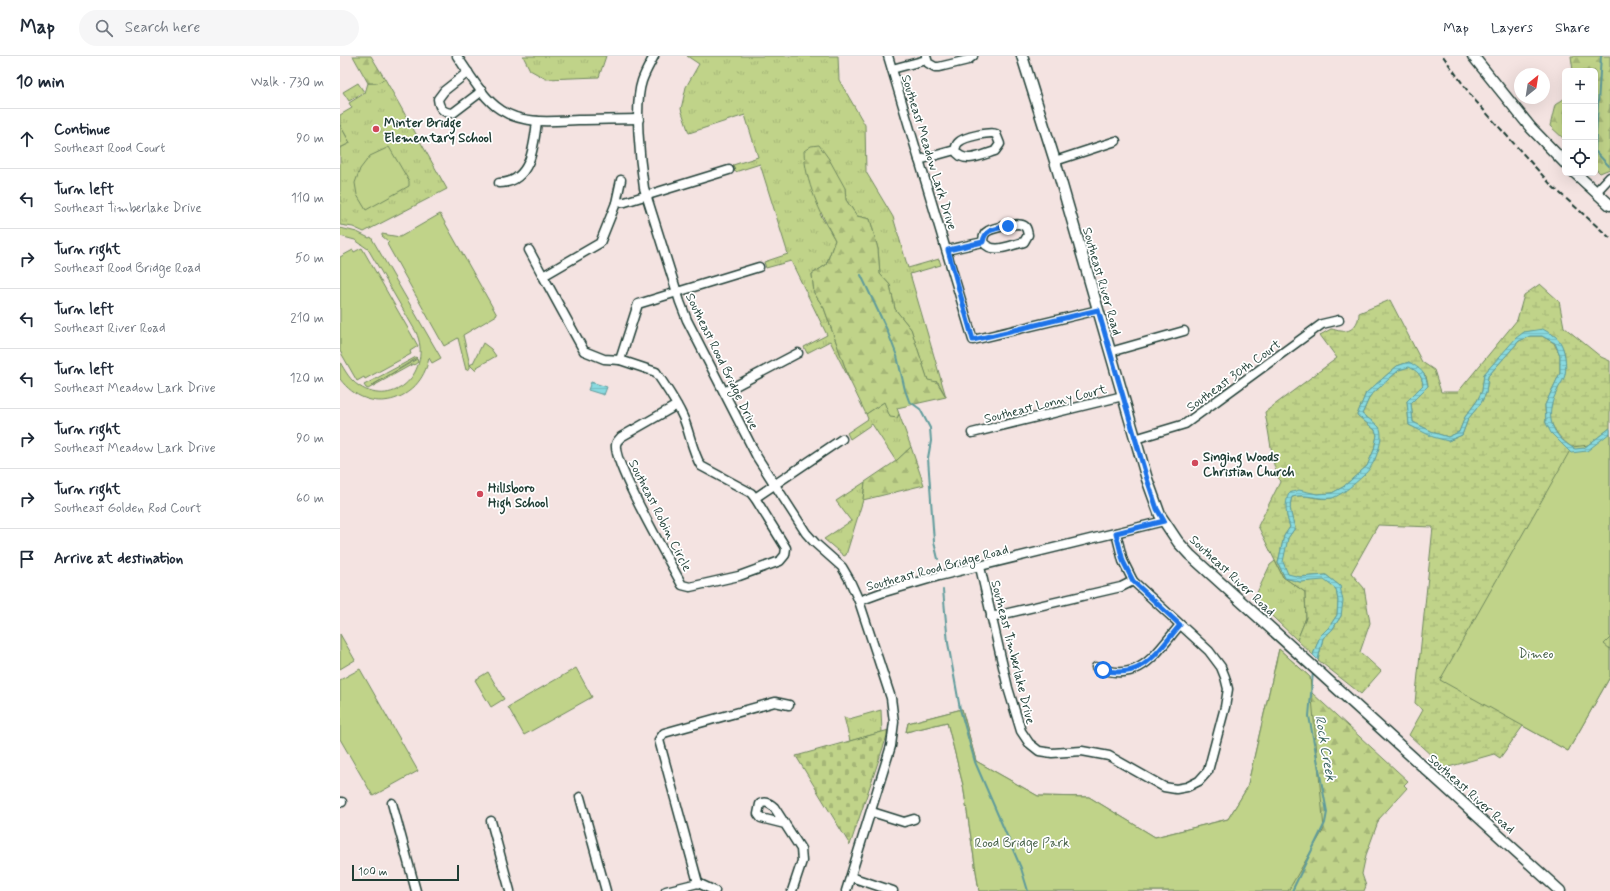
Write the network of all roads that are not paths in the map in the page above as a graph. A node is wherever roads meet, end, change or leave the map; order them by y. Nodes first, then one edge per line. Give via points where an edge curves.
1 (457, 56) edge
2 (654, 56) edge
3 (888, 56) edge
4 (973, 56) edge
5 (1022, 56) edge
6 (1473, 56) edge
7 (926, 58) edge
8 (892, 69) junction
9 (468, 72) junction
10 (482, 91) junction
11 (639, 119) junction
12 (537, 121) junction
13 (1116, 142) dead end
14 (955, 150) junction
15 (919, 160) junction
16 (1562, 160) edge
17 (1055, 161) junction
18 (729, 170) dead end
19 (1578, 176) edge
20 (1610, 177) edge
21 (621, 180) dead end
22 (499, 184) dead end
23 (1596, 192) junction
24 (646, 195) junction
25 (616, 203) junction
26 (1610, 205) edge
27 (983, 242) junction
28 (529, 250) dead end
29 (948, 250) junction
30 (759, 267) dead end
31 (543, 276) junction
32 (677, 293) junction
33 (1098, 310) junction
34 (1339, 320) dead end
35 (1184, 331) dead end
36 (1110, 352) junction
37 (798, 353) dead end
38 (620, 360) junction
39 (724, 392) junction
40 (1123, 396) junction
41 (677, 405) junction
42 (972, 433) dead end
43 (842, 439) dead end
44 (1135, 439) junction
45 (774, 485) junction
46 (755, 498) junction
47 (1164, 521) junction
48 (1116, 533) junction
49 (980, 566) junction
50 (1133, 581) junction
51 (859, 601) junction
52 (991, 617) junction
53 (1180, 625) junction
54 (1096, 667) dead end
55 (788, 705) dead end
56 (580, 797) dead end
57 (392, 803) dead end
58 (872, 812) junction
59 (914, 819) dead end
60 (491, 821) dead end
61 (785, 824) dead end
62 (851, 877) junction
63 (698, 883) junction
64 (416, 891) edge
65 (510, 891) edge
66 (606, 891) edge
67 (666, 891) edge
68 (715, 891) edge
69 (792, 891) edge
70 (846, 891) edge
71 (893, 891) edge
72 (1560, 891) edge

1 - 9 street
2 - 11 street, Southeast Rood Bridge Drive via 639,93
3 - 8 street, Southeast Meadow Lark Drive
4 - 7 street via 968,60 939,67 932,66
5 - 17 main road, Southeast River Road
6 - 16 main road via 1532,128
7 - 8 street
8 - 15 street, Southeast Meadow Lark Drive
9 - 10 street
9 - 10 street via 441,95 438,99 440,108 453,113
10 - 12 street via 500,110 514,117
11 - 12 street
11 - 24 street, Southeast Rood Bridge Drive via 642,175
12 - 22 street via 534,149 527,165 513,182
13 - 17 street
14 - 14 street via 961,157 967,158 995,151 1000,144 996,134 991,132 961,140
14 - 15 street
15 - 29 street, Southeast Meadow Lark Drive
17 - 33 main road, Southeast River Road
18 - 24 street
19 - 23 main road
20 - 23 street
21 - 25 street
23 - 26 main road
24 - 25 street
24 - 32 street, Southeast Rood Bridge Drive
25 - 31 street via 600,243
27 - 27 street via 988,231 1016,224 1026,227 1028,235 1024,242 997,249
27 - 29 street
28 - 31 street
29 - 33 street, Southeast Meadow Lark Drive via 973,340
30 - 32 street
31 - 38 street via 584,351 604,359
32 - 38 street via 638,304
32 - 39 street, Southeast Rood Bridge Drive via 687,320
33 - 36 main road, Southeast River Road
34 - 44 street, Southeast 30th Court via 1322,324 1185,424
35 - 36 street
36 - 40 main road, Southeast River Road
37 - 39 street
38 - 41 street via 656,372
39 - 45 street, Southeast Rood Bridge Drive
40 - 42 street, Southeast Lonny Court
40 - 44 main road, Southeast River Road
41 - 46 street via 701,466
41 - 46 street, Southeast Robin Circle via 621,437 615,446 624,473 682,585 690,587 739,576 780,562 786,548
43 - 45 street
44 - 47 main road, Southeast River Road via 1157,509
45 - 46 street
45 - 51 street, Southeast Rood Bridge Drive via 810,538 845,572
47 - 48 street, Southeast Rood Bridge Road
47 - 72 main road, Southeast River Road via 1190,555
48 - 49 street, Southeast Rood Bridge Road
48 - 50 street, Southeast Timberlake Drive via 1123,561
49 - 51 street, Southeast Rood Bridge Road
49 - 52 street, Southeast Timberlake Drive
50 - 52 street via 1121,587
50 - 53 street, Southeast Timberlake Drive
51 - 58 street, Southeast Rood Bridge Road via 891,698 894,722 889,755
52 - 53 street, Southeast Timberlake Drive via 1008,688 1021,731 1029,743 1039,751 1082,751 1109,756 1164,787 1176,789 1199,781 1208,771 1228,689 1215,658
53 - 54 street via 1141,667 1122,672 1110,672
55 - 63 street via 775,702 664,733 659,740
56 - 66 street
57 - 64 street
58 - 59 street via 904,822
58 - 62 street, Southeast Rood Bridge Road
60 - 65 street
61 - 69 street via 801,848 802,861
62 - 70 street, Southeast Rood Bridge Road
62 - 71 street
63 - 67 street
63 - 68 street

